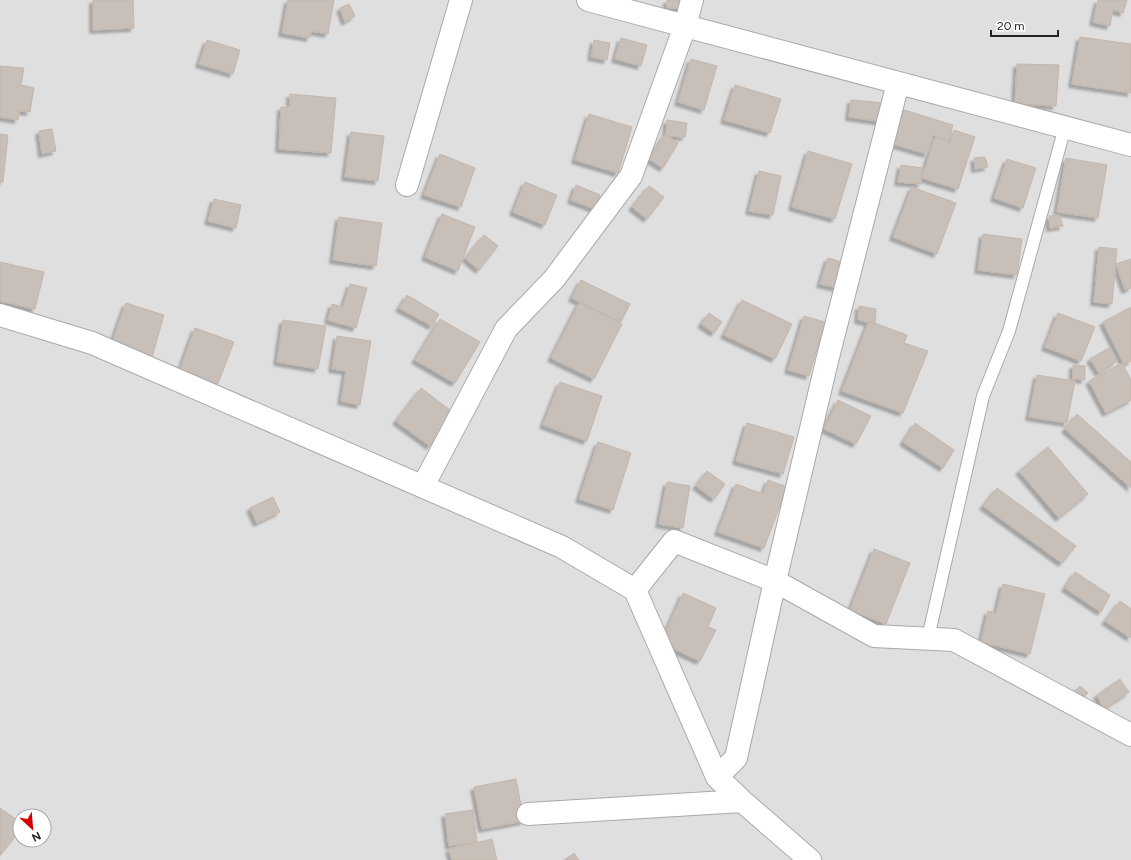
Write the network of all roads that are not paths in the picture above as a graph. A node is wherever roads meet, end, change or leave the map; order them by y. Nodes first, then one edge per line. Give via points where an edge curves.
1 (461, 0) edge
2 (588, 0) edge
3 (692, 0) edge
4 (686, 26) junction
5 (898, 82) junction
6 (1065, 127) junction
7 (1131, 145) edge
8 (407, 185) dead end
9 (0, 315) edge
10 (423, 486) junction
11 (775, 581) junction
12 (635, 590) junction
13 (928, 638) junction
14 (1131, 735) edge
15 (717, 777) junction
16 (742, 802) junction
17 (528, 814) dead end
18 (810, 860) edge

1 - 8 street
2 - 4 street
3 - 4 street
4 - 5 street
4 - 10 street via 631,176 554,280 506,329
5 - 6 street
5 - 11 street via 827,361
6 - 7 street
6 - 13 lane via 1009,331 982,396
9 - 10 street via 92,343
10 - 12 street via 562,546
11 - 12 street via 674,541
11 - 13 street via 874,636
11 - 15 street via 736,758
12 - 15 street
13 - 14 street via 954,640
15 - 16 street
16 - 17 street
16 - 18 street

